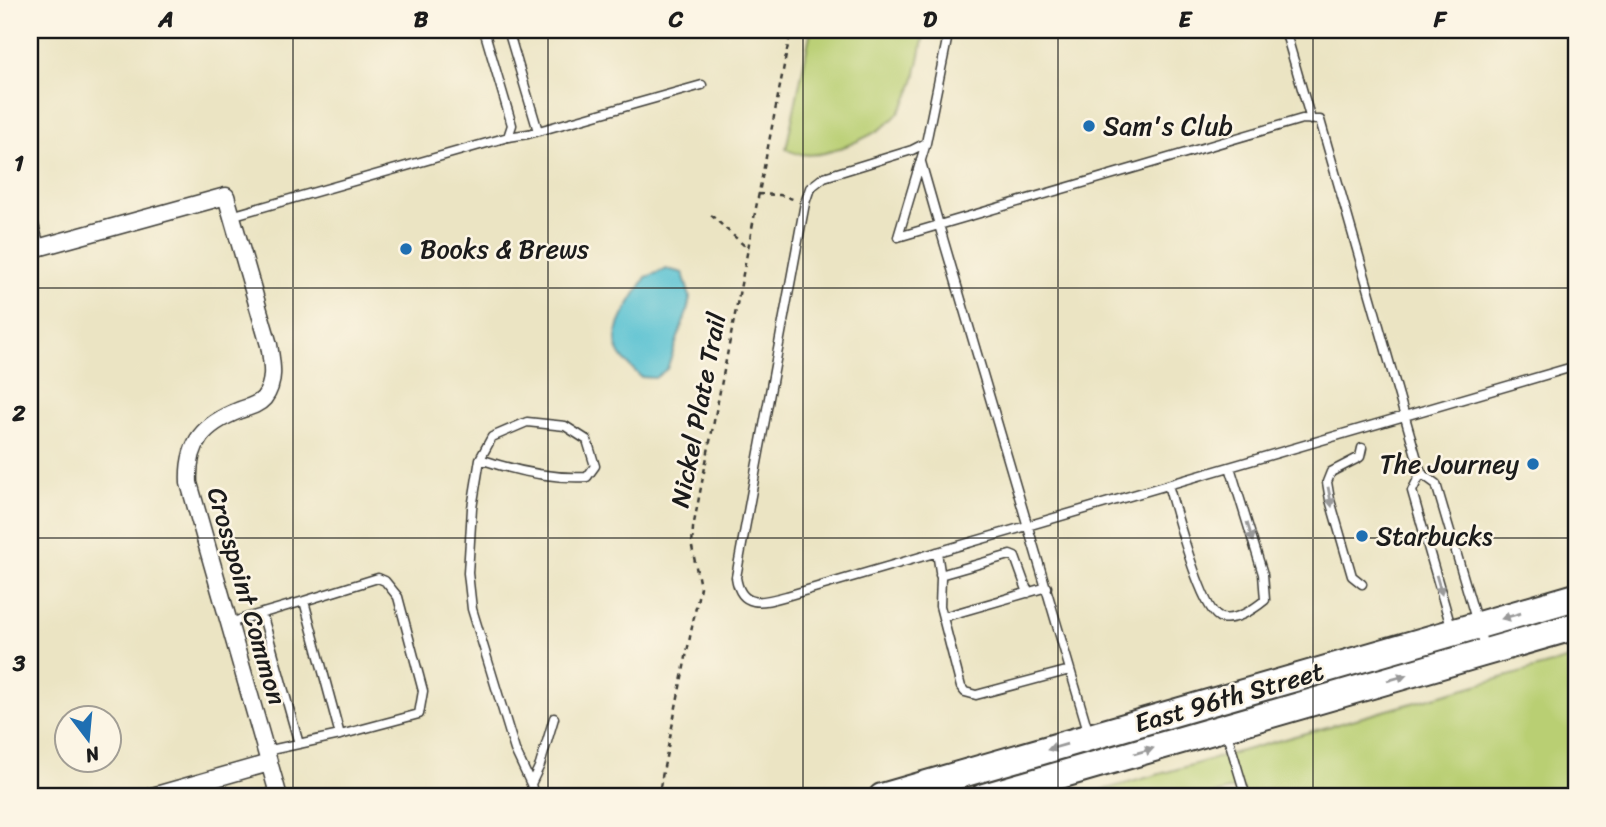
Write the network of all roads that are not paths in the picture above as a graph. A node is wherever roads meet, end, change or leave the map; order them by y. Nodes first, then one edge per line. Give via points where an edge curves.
1 (484, 30) edge
2 (508, 30) edge
3 (949, 30) edge
4 (1285, 30) edge
5 (702, 85) dead end
6 (1311, 120) junction
7 (512, 125) junction
8 (538, 131) junction
9 (528, 134) junction
10 (508, 137) junction
11 (926, 143) junction
12 (921, 162) junction
13 (30, 210) edge
14 (231, 216) junction
15 (939, 225) junction
16 (35, 249) edge
17 (1576, 366) edge
18 (1405, 415) junction
19 (1362, 448) dead end
20 (480, 459) junction
21 (1230, 467) junction
22 (1421, 473) junction
23 (1168, 485) junction
24 (1029, 525) junction
25 (937, 552) junction
26 (940, 575) junction
27 (1362, 584) dead end
28 (1046, 587) junction
29 (1028, 593) junction
30 (1576, 597) edge
31 (304, 601) junction
32 (262, 612) junction
33 (943, 617) junction
34 (229, 623) junction
35 (1576, 626) edge
36 (1465, 629) junction
37 (1473, 656) junction
38 (1070, 670) junction
39 (554, 718) dead end
40 (1225, 727) junction
41 (340, 735) junction
42 (1090, 737) junction
43 (299, 744) junction
44 (268, 757) junction
45 (978, 770) junction
46 (531, 784) junction
47 (149, 797) edge
48 (279, 797) edge
49 (534, 797) edge
50 (882, 797) edge
51 (921, 797) edge
52 (984, 797) edge
53 (1246, 797) edge

1 - 7 lane
2 - 8 lane
3 - 11 lane
4 - 6 lane
5 - 8 lane
6 - 15 lane
6 - 18 lane via 1320,120
7 - 9 lane
7 - 10 lane
8 - 9 lane
9 - 10 lane
10 - 14 lane
11 - 12 lane
11 - 25 lane via 824,177 810,188 736,577 738,591 748,600 763,602
12 - 15 lane
12 - 15 lane via 898,237
13 - 16 lane
14 - 16 street via 226,196
14 - 34 street, Crosspoint Common via 270,345 273,370 264,398 204,430 192,450 189,482
15 - 24 lane
17 - 18 lane
18 - 21 lane
18 - 22 lane
19 -> 27 lane via 1360,457 1331,472 1327,482 1352,576
20 - 20 lane via 492,437 527,422 565,426 587,440 595,466 587,477 564,478
20 - 46 lane via 468,573 472,609 515,750
21 - 23 lane
21 -> 23 lane via 1263,574 1265,600 1251,611 1220,618 1210,611
22 - 36 lane via 1436,484
22 -> 36 lane via 1412,491
23 - 24 lane
24 - 25 lane
24 - 28 lane
25 - 26 lane
26 - 29 lane via 1010,555 1015,557
26 - 33 lane
28 - 29 lane
28 - 38 lane
29 - 33 lane
30 -> 36 main road, East 96th Street
31 - 32 lane
31 - 41 lane
31 - 41 lane via 378,578 385,581 398,597 424,691 419,714
32 - 34 lane
32 - 43 lane
33 - 38 lane via 961,687 970,694
34 - 44 street, Crosspoint Common
35 - 37 main road, East 96th Street
36 - 37 lane
36 - 37 lane
36 - 42 main road, East 96th Street
40 -> 37 main road, East 96th Street
38 - 42 lane
39 - 46 lane
52 -> 40 main road, East 96th Street
40 - 53 lane
41 - 43 lane
42 -> 45 main road, East 96th Street
43 - 44 lane
44 - 47 street
44 - 48 street, Crosspoint Common
45 - 50 main road, East 96th Street
45 - 51 main road
46 - 49 lane

